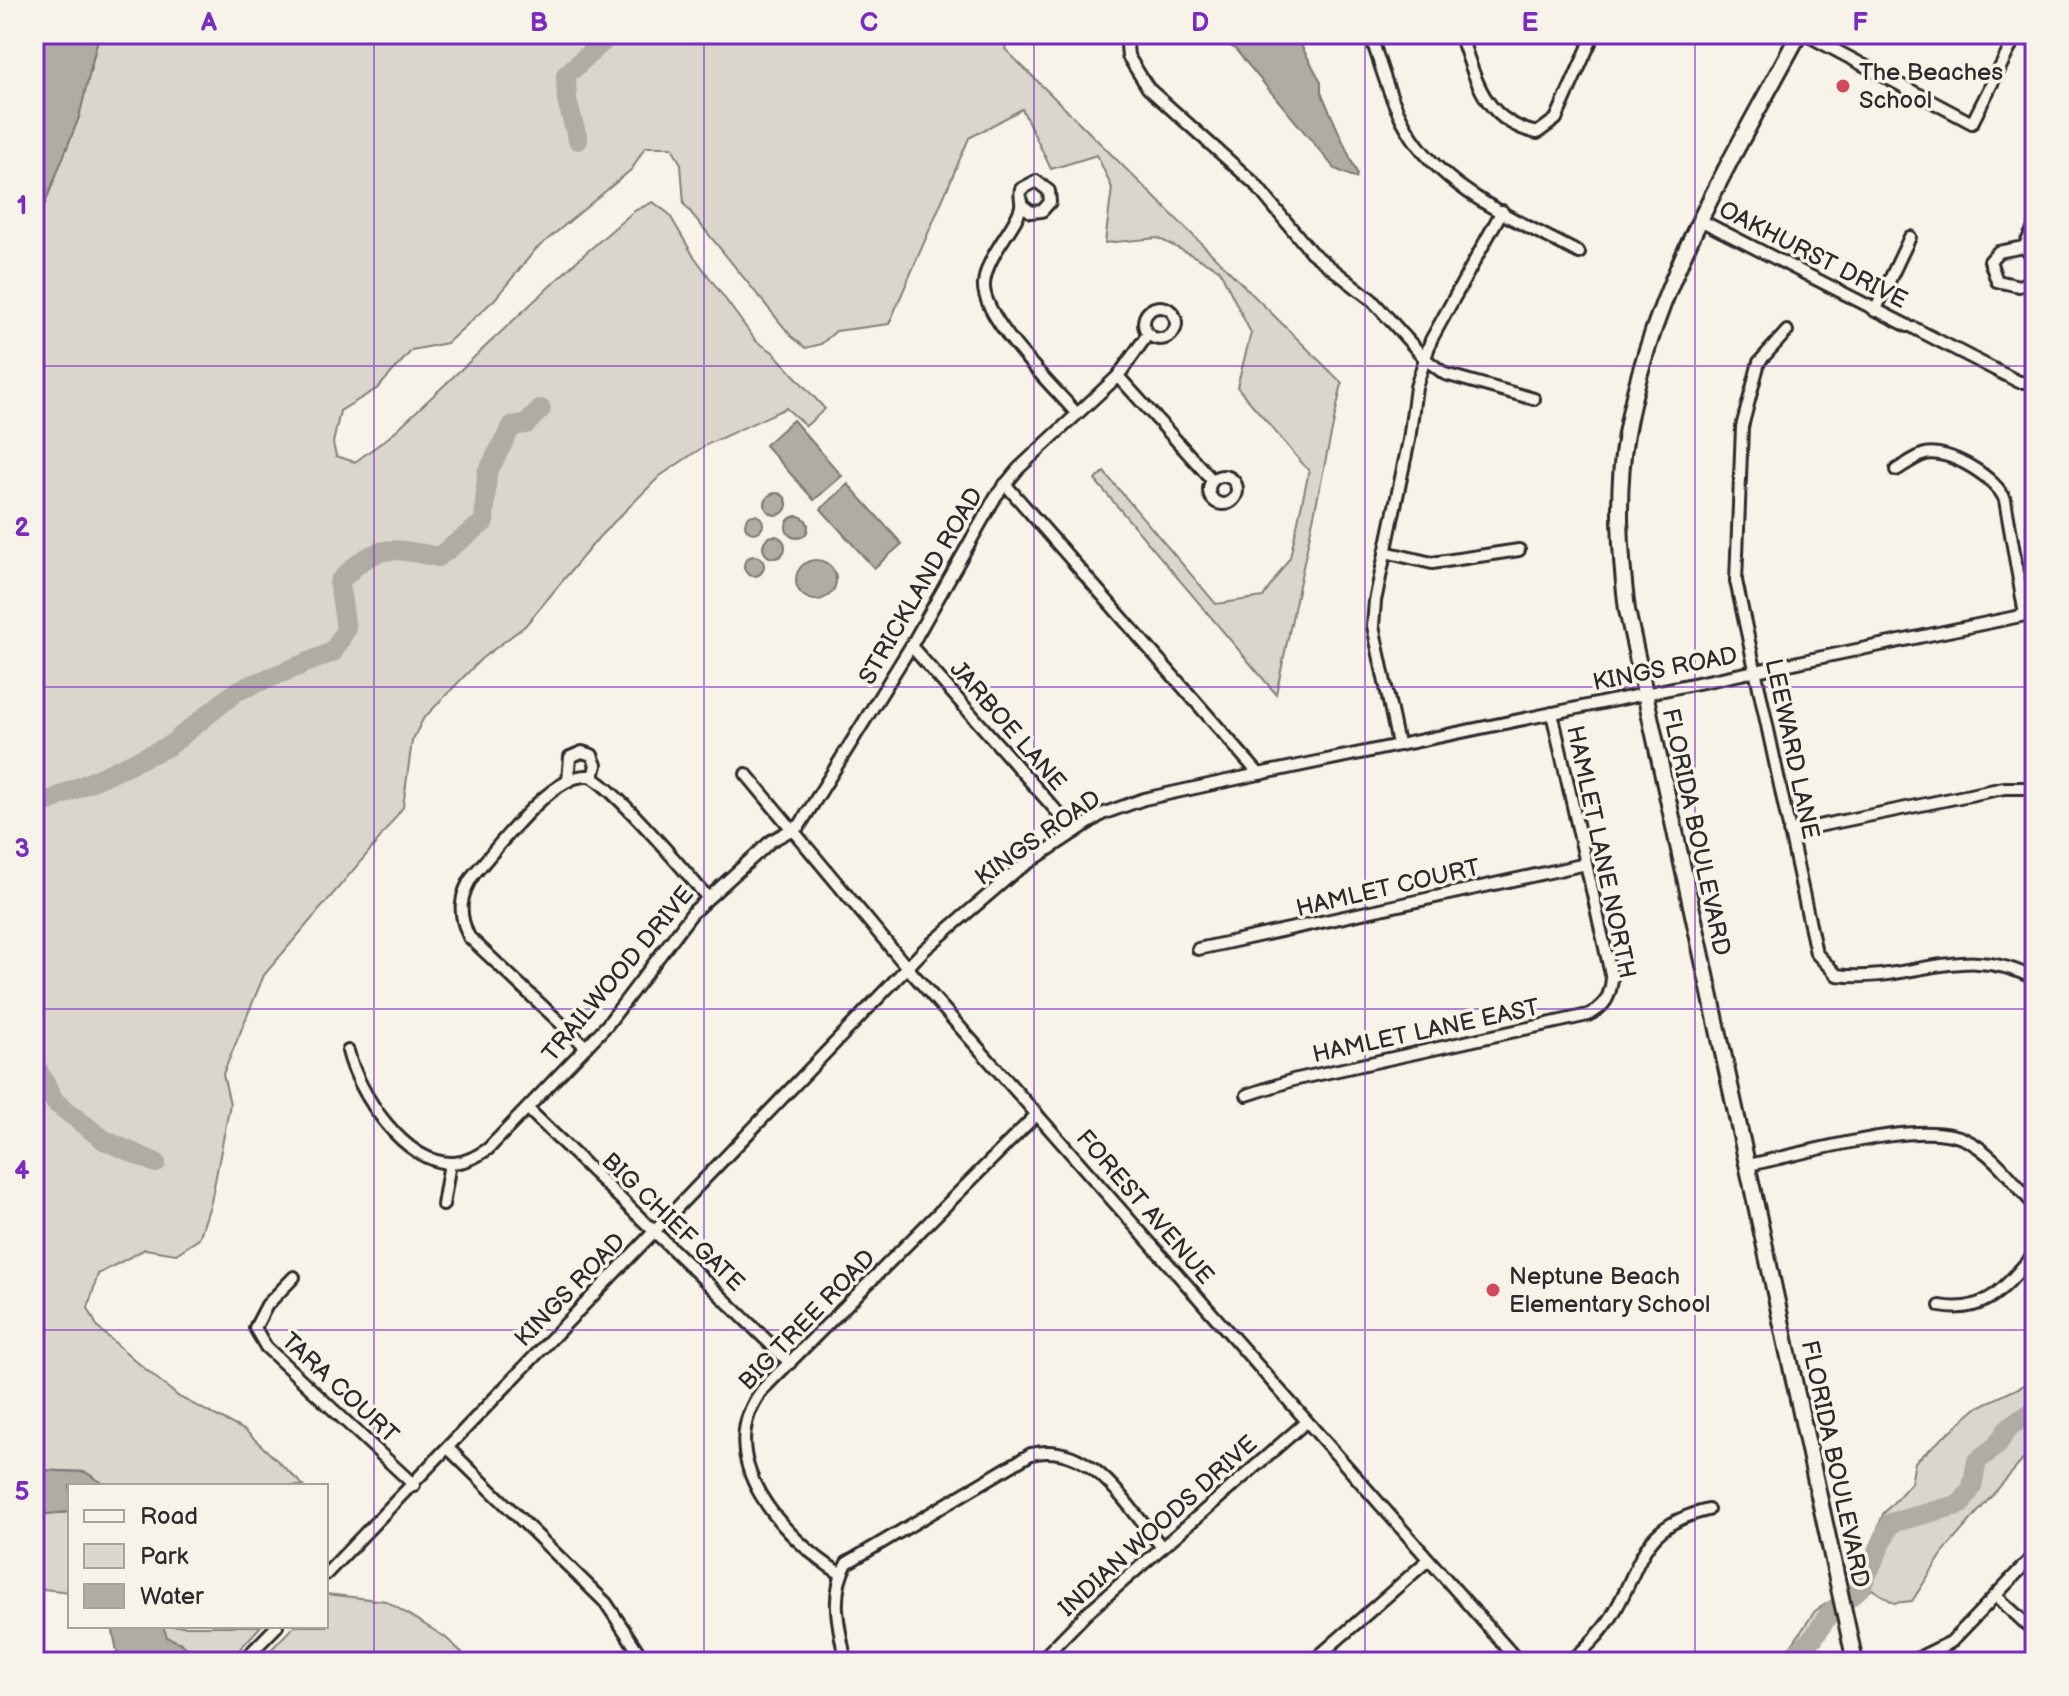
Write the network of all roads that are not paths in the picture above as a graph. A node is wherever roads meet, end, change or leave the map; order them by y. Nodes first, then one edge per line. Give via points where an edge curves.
1 (1126, 34) edge
2 (1370, 34) edge
3 (1460, 34) edge
4 (1594, 34) edge
5 (1802, 34) edge
6 (2017, 34) edge
7 (1022, 205) dead end
8 (1502, 211) junction
9 (1700, 220) junction
10 (2035, 226) edge
11 (1910, 237) dead end
12 (2024, 247) junction
13 (1579, 253) dead end
14 (2035, 260) edge
15 (2035, 279) edge
16 (1875, 311) junction
17 (1787, 331) dead end
18 (1148, 334) dead end
19 (1425, 359) junction
20 (1118, 376) junction
21 (2035, 382) edge
22 (1534, 399) dead end
23 (1076, 413) junction
24 (1896, 470) dead end
25 (1212, 480) dead end
26 (1005, 484) junction
27 (1519, 550) dead end
28 (1385, 552) junction
29 (2030, 614) edge
30 (911, 646) junction
31 (1754, 672) junction
32 (1644, 692) junction
33 (1552, 713) junction
34 (1398, 744) junction
35 (746, 774) dead end
36 (1259, 774) junction
37 (593, 777) junction
38 (568, 781) junction
39 (2035, 788) edge
40 (794, 830) junction
41 (1075, 832) junction
42 (1789, 832) junction
43 (1586, 864) junction
44 (707, 897) junction
45 (1198, 949) dead end
46 (906, 966) junction
47 (2035, 979) edge
48 (1608, 998) joint
49 (586, 1047) junction
50 (348, 1051) dead end
51 (1247, 1095) dead end
52 (529, 1110) junction
53 (1037, 1114) junction
54 (450, 1163) junction
55 (1748, 1165) junction
56 (443, 1205) dead end
57 (2035, 1206) edge
58 (654, 1232) junction
59 (2035, 1253) edge
60 (294, 1277) dead end
61 (1940, 1306) dead end
62 (790, 1363) junction
63 (1306, 1422) junction
64 (449, 1449) junction
65 (414, 1485) junction
66 (1708, 1510) dead end
67 (1162, 1547) junction
68 (2035, 1554) edge
69 (1427, 1561) junction
70 (328, 1572) edge
71 (841, 1574) junction
72 (1997, 1597) junction
73 (275, 1628) edge
74 (2035, 1632) edge
75 (242, 1662) edge
76 (645, 1662) edge
77 (846, 1662) edge
78 (1039, 1662) edge
79 (1312, 1662) edge
80 (1519, 1662) edge
81 (1570, 1662) edge
82 (1855, 1662) edge
83 (1910, 1662) edge

1 - 19 street via 1128,56 1139,77 1272,201 1311,252 1372,300
2 - 8 street via 1398,114 1419,147 1454,183
3 - 4 street via 1485,101 1528,131 1545,131 1556,119
5 - 6 street via 1972,123
5 - 9 street, FLORIDA BOULEVARD
7 - 23 street via 997,246 985,295 996,319
8 - 13 street
8 - 19 street
9 - 16 street, OAKHURST DRIVE
9 - 32 street, FLORIDA BOULEVARD via 1644,361 1625,436 1621,564
10 - 12 street
11 - 16 street
12 - 14 street
12 - 15 street via 1998,252 1990,261 1991,272 1997,281 2019,286
16 - 21 street, OAKHURST DRIVE via 2019,382
17 - 31 street, LEEWARD LANE via 1759,362 1742,427 1736,581
18 - 20 street
19 - 22 street via 1445,374
19 - 28 street
20 - 23 street
20 - 25 street
23 - 26 street
24 - 29 street via 1926,454 1942,454 1982,472 1998,488
26 - 30 street, STRICKLAND ROAD
26 - 36 street, STRICKLAND ROAD
27 - 28 street via 1432,563
28 - 34 street via 1373,626
29 - 31 street, KINGS ROAD
30 - 40 street, STRICKLAND ROAD
30 - 41 street, JARBOE LANE
31 - 32 street, KINGS ROAD
31 - 42 street, LEEWARD LANE
32 - 33 street, KINGS ROAD
32 - 55 street, FLORIDA BOULEVARD
33 - 34 street, KINGS ROAD
33 - 43 street, HAMLET LANE NORTH
34 - 36 street, KINGS ROAD
35 - 40 street, FOREST AVENUE
36 - 41 street, KINGS ROAD via 1121,805
37 - 38 street
37 - 38 street via 592,755 582,752 570,757
37 - 44 street
38 - 49 street via 534,808 474,874 461,912 476,947
39 - 42 street via 2004,788
40 - 44 street, TRAILWOOD DRIVE via 771,841
40 - 46 street, FOREST AVENUE
41 - 46 street, KINGS ROAD via 1016,871
42 - 47 street, LEEWARD LANE via 1816,953 1837,975 1865,978 1971,960 2009,965
43 - 45 street, HAMLET COURT
43 - 48 street, HAMLET LANE NORTH via 1612,979
44 - 49 street, TRAILWOOD DRIVE
46 - 53 street, FOREST AVENUE
46 - 58 street, KINGS ROAD
48 - 51 street, HAMLET LANE EAST via 1588,1015 1293,1080
49 - 52 street, TRAILWOOD DRIVE
50 - 54 street via 354,1074 390,1128 430,1157
52 - 54 street, TRAILWOOD DRIVE via 488,1149 468,1161
52 - 58 street, BIG CHIEF GATE
53 - 62 street, BIG TREE ROAD
53 - 63 street, FOREST AVENUE
54 - 56 street
55 - 57 street via 1901,1134 1945,1132 1984,1151
55 - 82 street, FLORIDA BOULEVARD
58 - 62 street, BIG CHIEF GATE
58 - 64 street, KINGS ROAD
59 - 61 street via 1980,1305 1960,1310
60 - 65 street, TARA COURT via 267,1305 255,1328 266,1347
62 - 71 street, BIG TREE ROAD via 750,1410 743,1443 746,1464 777,1517 820,1561
63 - 67 street, INDIAN WOODS DRIVE
63 - 69 street, FOREST AVENUE
64 - 65 street, KINGS ROAD
64 - 76 street via 606,1603
65 - 70 street, KINGS ROAD
66 - 81 street via 1675,1520 1651,1539 1603,1630
67 - 71 street via 1088,1464 1061,1452 1042,1451 858,1553
67 - 78 street, INDIAN WOODS DRIVE
68 - 72 street
69 - 79 street
69 - 80 street, FOREST AVENUE
71 - 77 street via 836,1607
72 - 74 street
72 - 83 street via 1951,1642
73 - 75 street

